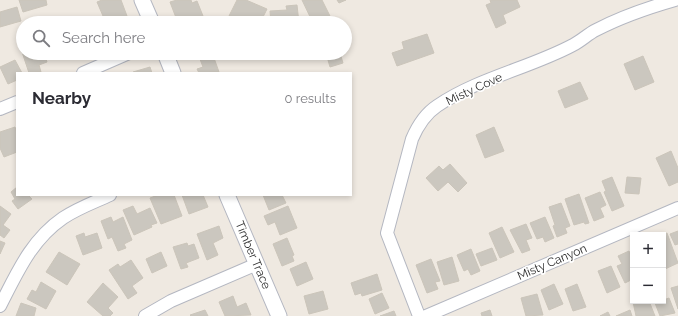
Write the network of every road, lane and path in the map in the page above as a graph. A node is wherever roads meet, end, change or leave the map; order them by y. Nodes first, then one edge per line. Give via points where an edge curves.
1 (142, 0) edge
2 (675, 0) edge
3 (149, 16) edge
4 (113, 60) edge
5 (168, 60) edge
6 (85, 72) edge
7 (173, 72) edge
8 (16, 102) edge
9 (0, 109) edge
10 (108, 196) edge
11 (227, 196) edge
12 (678, 208) edge
13 (257, 264) junction
14 (0, 306) edge
15 (144, 316) edge
16 (279, 316) edge
17 (420, 316) edge
18 (426, 316) edge

1 - 3 street
2 - 17 street, Misty Cove via 637,11 594,30 574,45 456,95 424,116 412,139 388,232
4 - 6 street
5 - 7 street
8 - 9 street
10 - 14 street via 64,218 43,234 27,255
11 - 13 street, Timber Trace
12 - 18 street, Misty Canyon
13 - 15 street via 171,300
13 - 16 street, Timber Trace

